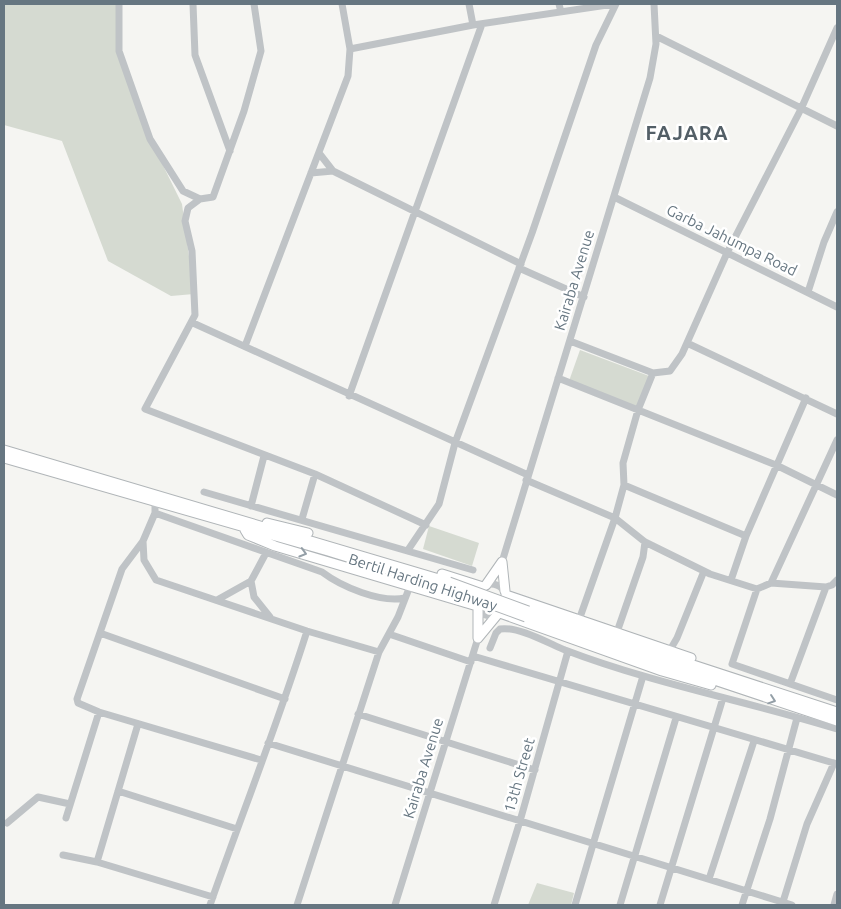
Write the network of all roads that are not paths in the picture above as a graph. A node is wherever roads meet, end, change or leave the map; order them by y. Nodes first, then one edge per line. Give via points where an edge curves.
1 (119, 4) edge
2 (193, 4) edge
3 (254, 4) edge
4 (342, 4) edge
5 (469, 4) edge
6 (559, 4) edge
7 (615, 4) edge
8 (654, 4) edge
9 (561, 12) junction
10 (482, 24) junction
11 (473, 26) junction
12 (837, 28) edge
13 (656, 36) junction
14 (350, 49) junction
15 (801, 109) junction
16 (837, 126) edge
17 (230, 151) junction
18 (319, 153) junction
19 (332, 171) junction
20 (311, 173) junction
21 (614, 197) junction
22 (200, 200) junction
23 (416, 211) junction
24 (837, 212) edge
25 (835, 221) edge
26 (727, 253) junction
27 (520, 266) junction
28 (808, 292) junction
29 (584, 297) junction
30 (837, 307) edge
31 (193, 323) junction
32 (570, 341) junction
33 (687, 343) junction
34 (245, 346) junction
35 (653, 373) junction
36 (558, 378) junction
37 (349, 396) junction
38 (806, 398) junction
39 (638, 410) junction
40 (837, 414) edge
41 (837, 440) edge
42 (455, 443) junction
43 (4, 450) edge
44 (264, 456) junction
45 (4, 458) edge
46 (776, 465) junction
47 (315, 474) junction
48 (527, 478) junction
49 (815, 484) junction
50 (624, 485) junction
51 (204, 492) dead end
52 (837, 495) edge
53 (155, 502) junction
54 (251, 506) junction
55 (155, 513) junction
56 (615, 518) junction
57 (302, 519) junction
58 (244, 525) junction
59 (426, 525) junction
60 (746, 536) junction
61 (143, 541) junction
62 (645, 542) junction
63 (408, 550) junction
64 (266, 553) junction
65 (502, 562) junction
66 (473, 570) dead end
67 (704, 571) junction
68 (731, 580) junction
69 (251, 581) junction
70 (771, 583) junction
71 (833, 585) edge
72 (410, 586) junction
73 (484, 586) junction
74 (757, 590) junction
75 (505, 593) junction
76 (406, 598) junction
77 (217, 600) junction
78 (477, 607) junction
79 (499, 614) junction
80 (272, 619) junction
81 (579, 620) junction
82 (307, 631) junction
83 (617, 632) junction
84 (100, 633) junction
85 (390, 634) junction
86 (478, 638) junction
87 (490, 648) dead end
88 (670, 650) junction
89 (568, 651) junction
90 (379, 652) junction
91 (472, 659) junction
92 (643, 676) junction
93 (727, 680) junction
94 (558, 683) junction
95 (790, 684) junction
96 (723, 698) junction
97 (285, 700) junction
98 (837, 700) edge
99 (635, 705) junction
100 (99, 712) junction
101 (837, 712) edge
102 (358, 714) junction
103 (676, 718) junction
104 (797, 718) junction
105 (837, 721) edge
106 (138, 724) junction
107 (714, 729) junction
108 (837, 729) edge
109 (446, 741) junction
110 (754, 741) junction
111 (268, 743) junction
112 (789, 752) junction
113 (261, 760) junction
114 (836, 764) edge
115 (343, 765) junction
116 (535, 770) junction
117 (118, 790) junction
118 (430, 794) junction
119 (70, 804) junction
120 (66, 818) dead end
121 (520, 821) junction
122 (7, 823) dead end
123 (237, 828) junction
124 (592, 844) junction
125 (63, 855) dead end
126 (636, 858) junction
127 (97, 862) junction
128 (672, 868) junction
129 (709, 880) junction
130 (747, 891) junction
131 (837, 894) edge
132 (213, 897) junction
133 (783, 904) edge
134 (210, 905) edge
135 (297, 905) edge
136 (395, 905) edge
137 (494, 905) edge
138 (575, 905) edge
139 (620, 905) edge
140 (660, 905) edge
141 (742, 905) edge
142 (792, 905) edge
143 (834, 905) edge

1 - 22 street via 119,51 150,139 183,191
2 - 17 street via 195,55
3 - 17 street via 261,51
4 - 14 street
5 - 11 street
6 - 9 street
7 - 9 street
7 - 27 street via 596,45
8 - 13 street, Kairaba Avenue
9 - 10 street
10 - 11 street
10 - 23 street
11 - 14 street
12 - 15 street
13 - 15 street
13 - 21 street, Kairaba Avenue via 650,78
14 - 18 street via 348,76
15 - 16 street
15 - 26 street
17 - 22 street via 213,197
18 - 19 street
18 - 20 street
19 - 20 street
19 - 23 street
20 - 34 street
21 - 26 street, Garba Jahumpa Road
21 - 29 street, Kairaba Avenue
22 - 31 street via 188,208 185,221 192,251 196,308
23 - 27 street
23 - 37 street
24 - 25 street
25 - 28 street via 824,242
26 - 28 street, Garba Jahumpa Road
26 - 33 street
27 - 29 street
27 - 42 street
28 - 30 street, Garba Jahumpa Road
29 - 32 street, Kairaba Avenue
31 - 34 street
31 - 44 street via 176,348 145,409
32 - 35 street
32 - 36 street, Kairaba Avenue
33 - 35 street via 670,371
33 - 38 street
34 - 37 street
35 - 39 street
36 - 39 street
36 - 48 street, Kairaba Avenue
37 - 42 street
38 - 40 street
38 - 46 street
39 - 46 street
39 - 50 street via 623,463
41 - 49 street
42 - 48 street
42 - 59 street via 439,504
43 - 58 main road, Bertil Harding Highway
44 - 47 street
44 - 54 street
45 - 53 main road, Bertil Harding Highway
46 - 49 street
46 - 60 street
47 - 57 street
47 - 59 street
48 - 56 street
48 - 65 street, Kairaba Avenue
49 - 52 street
49 - 70 street
50 - 56 street
50 - 60 street
51 - 54 street
53 - 55 street
53 - 58 main road, Bertil Harding Highway
54 - 57 street
55 - 61 street
55 - 64 street
56 - 62 street
56 - 81 street
57 - 63 street
58 -> 72 main road via 248,535 275,546
58 - 73 main road via 259,521 279,525
58 - 93 main road, Bertil Harding Highway, bridge
59 - 63 street
60 - 68 street
61 - 77 street via 144,560 156,580
61 - 84 street via 122,569
62 - 67 street
62 - 83 street via 643,557
63 - 66 street
64 - 69 street
64 - 76 street via 322,572 348,588 387,598
65 - 73 main road
65 - 75 main road
67 - 68 street
67 - 88 street
68 - 74 street
69 - 77 street
69 - 80 street via 254,597
70 - 71 street
70 - 74 street
71 - 95 street
72 - 76 street
72 - 78 main road
73 - 75 street via 496,585
73 - 78 street via 476,595
74 - 95 street via 732,664
75 - 79 street via 506,605
75 - 81 main road
76 - 85 street
77 - 80 street
78 - 79 street via 487,615
78 - 86 main road
79 - 86 main road
79 - 93 main road via 662,671 711,685
80 - 82 street
81 - 83 main road
82 - 90 street
82 - 97 street
83 - 88 main road
84 - 97 street
84 - 100 street via 77,699 80,706
85 - 90 street
85 - 91 street
86 - 91 street, Kairaba Avenue
87 - 89 street via 496,633 507,628
88 - 93 main road via 716,668
89 - 92 street
89 - 94 street, 13th Street
90 - 102 street
91 - 94 street
91 - 109 street, Kairaba Avenue
92 - 96 street
92 - 99 street
93 - 101 main road, Bertil Harding Highway
93 -> 105 main road, Bertil Harding Highway
94 - 99 street
94 - 116 street, 13th Street
95 - 98 street
96 - 104 street
96 - 107 street
97 - 111 street
99 - 103 street
99 - 124 street
100 - 106 street
100 - 119 street
102 - 109 street
102 - 115 street
103 - 107 street
103 - 126 street
104 - 108 street
104 - 112 street
106 - 113 street
106 - 117 street
107 - 110 street
107 - 128 street
109 - 116 street
109 - 118 street, Kairaba Avenue
110 - 112 street
110 - 129 street
111 - 113 street
111 - 115 street
112 - 114 street
112 - 130 street
113 - 123 street
114 - 133 street via 807,824
115 - 118 street
115 - 135 street
116 - 121 street, 13th Street
117 - 123 street
117 - 127 street
118 - 121 street
118 - 136 street, Kairaba Avenue
119 - 120 street
119 - 122 street via 38,797
121 - 124 street
121 - 137 street, 13th Street
123 - 132 street
124 - 126 street
124 - 138 street
125 - 127 street
126 - 128 street
126 - 139 street
127 - 132 street
128 - 129 street
128 - 140 street
129 - 130 street
130 - 133 street
130 - 141 street
131 - 143 street
132 - 134 street
133 - 142 street

